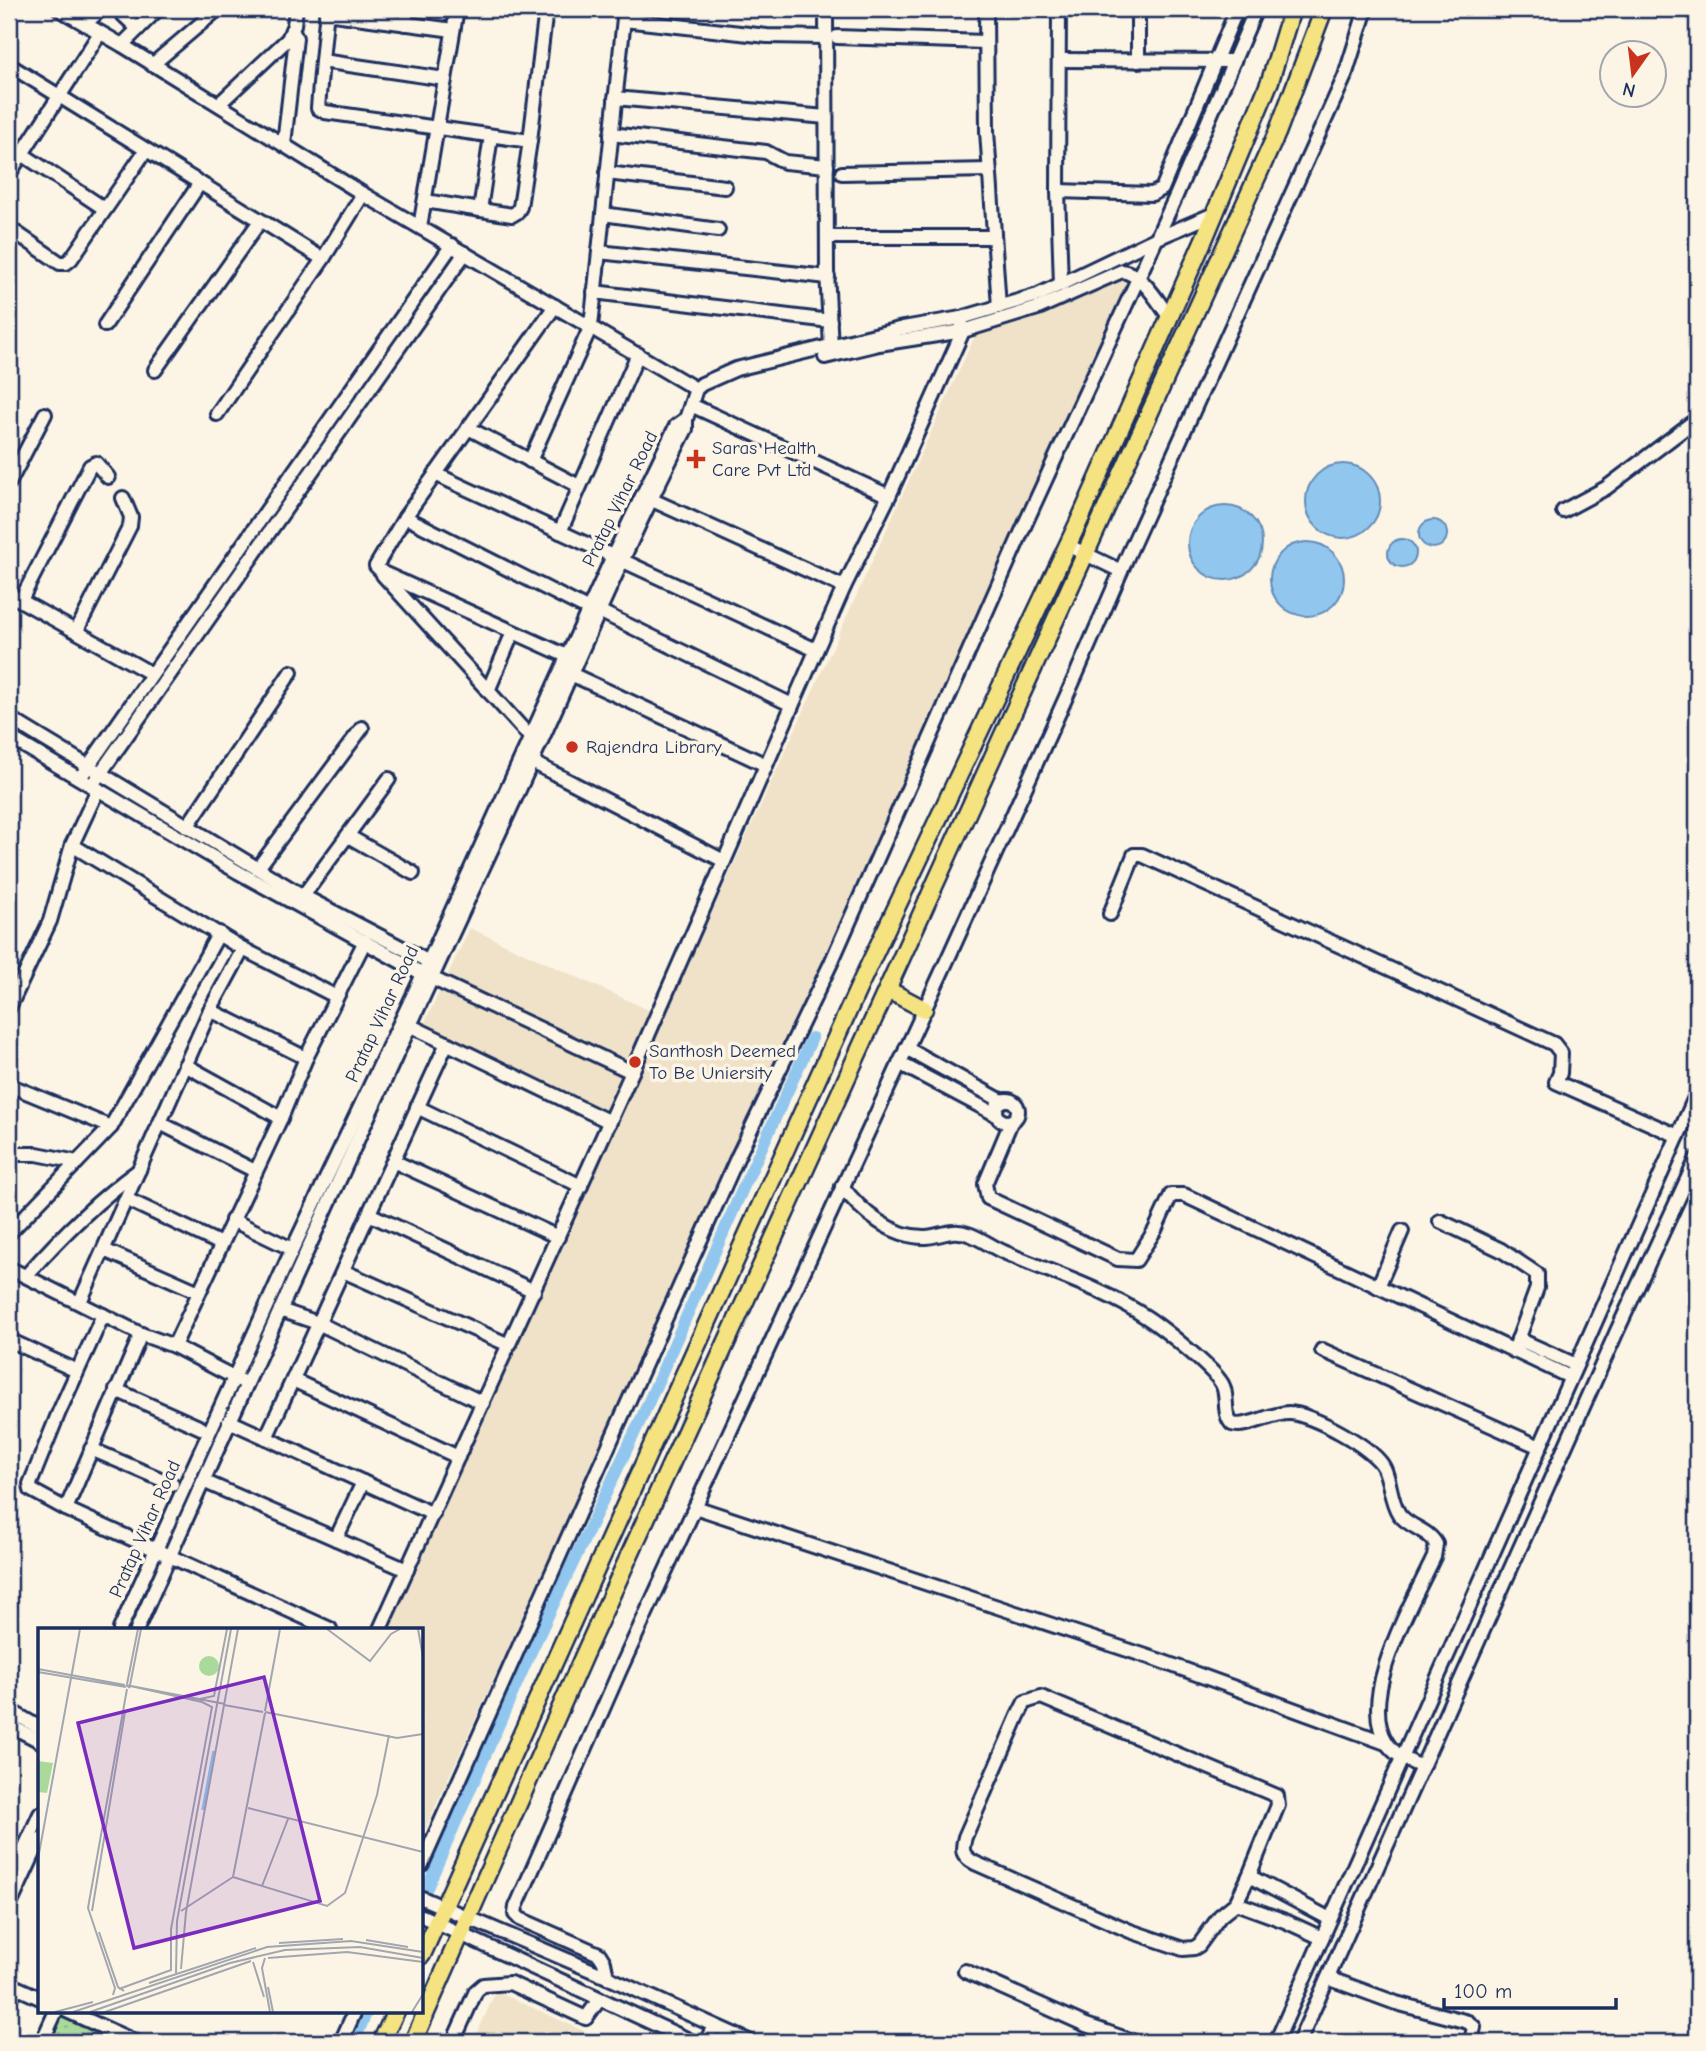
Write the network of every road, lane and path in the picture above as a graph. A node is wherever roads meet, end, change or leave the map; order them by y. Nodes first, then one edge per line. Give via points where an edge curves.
1 (59, 9) edge
2 (101, 9) edge
3 (117, 9) edge
4 (158, 9) edge
5 (218, 9) edge
6 (296, 9) edge
7 (407, 9) edge
8 (457, 9) edge
9 (546, 9) edge
10 (826, 9) edge
11 (986, 9) edge
12 (1059, 9) edge
13 (1138, 9) edge
14 (1237, 9) edge
15 (1256, 9) edge
16 (1293, 9) edge
17 (1366, 9) edge
18 (1318, 10) edge
19 (326, 11) edge
20 (624, 14) edge
21 (405, 23) junction
22 (85, 24) junction
23 (138, 29) junction
24 (292, 30) junction
25 (453, 30) junction
26 (100, 33) junction
27 (831, 37) junction
28 (985, 42) junction
29 (122, 45) junction
30 (1060, 60) junction
31 (322, 61) junction
32 (1138, 61) junction
33 (1215, 61) junction
34 (1234, 61) junction
35 (9, 65) edge
36 (152, 65) junction
37 (445, 79) junction
38 (60, 96) junction
39 (615, 98) junction
40 (219, 104) junction
41 (827, 117) junction
42 (437, 128) junction
43 (611, 134) junction
44 (491, 136) junction
45 (530, 141) junction
46 (284, 144) junction
47 (146, 149) junction
48 (22, 155) junction
49 (827, 166) junction
50 (989, 170) junction
51 (607, 173) junction
52 (842, 173) dead end
53 (9, 174) edge
54 (200, 183) junction
55 (724, 187) dead end
56 (1058, 191) junction
57 (363, 194) junction
58 (425, 201) junction
59 (105, 209) junction
60 (480, 210) junction
61 (603, 214) junction
62 (1214, 214) junction
63 (260, 220) junction
64 (420, 227) junction
65 (9, 228) edge
66 (718, 230) dead end
67 (993, 236) junction
68 (827, 237) junction
69 (1155, 239) junction
70 (452, 245) junction
71 (599, 252) junction
72 (465, 253) junction
73 (323, 260) junction
74 (828, 277) junction
75 (1139, 279) junction
76 (1061, 285) junction
77 (594, 292) junction
78 (555, 306) junction
79 (999, 307) junction
80 (1170, 318) junction
81 (830, 321) junction
82 (962, 324) junction
83 (105, 325) dead end
84 (591, 326) junction
85 (831, 347) junction
86 (638, 354) junction
87 (155, 370) dead end
88 (719, 379) junction
89 (696, 389) junction
90 (691, 405) junction
91 (45, 414) dead end
92 (217, 414) dead end
93 (686, 419) junction
94 (1697, 419) edge
95 (467, 428) junction
96 (530, 461) junction
97 (435, 474) junction
98 (108, 477) dead end
99 (9, 482) edge
100 (579, 486) junction
101 (889, 496) junction
102 (123, 498) dead end
103 (650, 499) junction
104 (1563, 511) dead end
105 (405, 517) junction
106 (561, 532) junction
107 (1067, 545) junction
108 (1085, 554) junction
109 (617, 558) junction
110 (379, 571) junction
111 (1121, 571) junction
112 (229, 575) junction
113 (844, 587) junction
114 (9, 594) edge
115 (21, 600) junction
116 (594, 611) junction
117 (78, 631) junction
118 (513, 632) junction
119 (816, 650) junction
120 (569, 657) junction
121 (291, 672) dead end
122 (152, 674) junction
123 (571, 674) junction
124 (488, 691) junction
125 (792, 705) junction
126 (9, 718) edge
127 (362, 728) dead end
128 (9, 737) edge
129 (531, 738) junction
130 (532, 762) junction
131 (766, 765) junction
132 (94, 769) junction
133 (389, 779) dead end
134 (90, 784) junction
135 (187, 827) junction
136 (348, 835) junction
137 (72, 845) junction
138 (487, 848) junction
139 (724, 862) junction
140 (258, 868) junction
141 (413, 873) dead end
142 (303, 896) junction
143 (1110, 914) dead end
144 (219, 933) junction
145 (365, 942) junction
146 (243, 949) junction
147 (430, 970) junction
148 (888, 990) junction
149 (335, 996) junction
150 (9, 1008) edge
151 (924, 1009) junction
152 (210, 1010) junction
153 (409, 1025) junction
154 (447, 1043) junction
155 (906, 1048) junction
156 (306, 1058) junction
157 (899, 1063) junction
158 (185, 1065) junction
159 (632, 1072) junction
160 (9, 1085) edge
161 (1697, 1093) edge
162 (1002, 1101) junction
163 (417, 1107) junction
164 (996, 1115) junction
165 (281, 1118) junction
166 (610, 1122) junction
167 (1012, 1122) junction
168 (160, 1123) junction
169 (111, 1127) junction
170 (1678, 1136) junction
171 (9, 1154) edge
172 (1697, 1158) edge
173 (393, 1161) junction
174 (77, 1162) junction
175 (139, 1169) junction
176 (255, 1171) junction
177 (581, 1186) junction
178 (842, 1186) junction
179 (126, 1199) junction
180 (369, 1214) junction
181 (232, 1220) junction
182 (1440, 1221) dead end
183 (1402, 1231) dead end
184 (9, 1233) edge
185 (558, 1237) junction
186 (221, 1244) junction
187 (292, 1249) junction
188 (104, 1250) junction
189 (9, 1268) edge
190 (343, 1270) junction
191 (26, 1276) junction
192 (1378, 1287) junction
193 (534, 1291) junction
194 (199, 1292) junction
195 (80, 1302) junction
196 (280, 1310) junction
197 (103, 1315) junction
198 (318, 1324) junction
199 (141, 1334) junction
200 (9, 1340) edge
201 (509, 1345) junction
202 (1516, 1345) junction
203 (174, 1346) junction
204 (1322, 1350) dead end
205 (78, 1371) junction
206 (1573, 1371) junction
207 (293, 1380) junction
208 (241, 1381) junction
209 (116, 1390) junction
210 (483, 1403) junction
211 (229, 1421) junction
212 (201, 1428) dead end
213 (266, 1438) junction
214 (1540, 1447) junction
215 (91, 1449) junction
216 (458, 1457) junction
217 (203, 1481) junction
218 (363, 1482) junction
219 (172, 1484) dead end
220 (695, 1507) junction
221 (66, 1509) junction
222 (433, 1514) junction
223 (336, 1539) junction
224 (155, 1550) junction
225 (169, 1556) junction
226 (407, 1570) junction
227 (120, 1628) edge
228 (137, 1628) edge
229 (328, 1628) edge
230 (380, 1628) edge
231 (9, 1710) edge
232 (9, 1725) edge
233 (38, 1727) edge
234 (38, 1740) edge
235 (1386, 1742) junction
236 (1402, 1758) junction
237 (1422, 1767) junction
238 (38, 1818) edge
239 (38, 1844) edge
240 (424, 1860) edge
241 (1250, 1876) junction
242 (9, 1882) edge
243 (432, 1903) edge
244 (1236, 1903) junction
245 (9, 1907) edge
246 (468, 1918) junction
247 (427, 1919) edge
248 (1330, 1919) junction
249 (461, 1935) junction
250 (1322, 1938) junction
251 (424, 1941) edge
252 (965, 1970) dead end
253 (607, 1977) junction
254 (1328, 1978) junction
255 (9, 1984) edge
256 (38, 1997) edge
257 (599, 2000) junction
258 (56, 2012) edge
259 (69, 2012) edge
260 (355, 2012) edge
261 (396, 2012) edge
262 (714, 2026) junction
263 (105, 2036) edge
264 (42, 2042) edge
265 (136, 2042) edge
266 (341, 2042) edge
267 (381, 2042) edge
268 (413, 2042) edge
269 (453, 2042) edge
270 (693, 2042) edge
271 (706, 2042) edge
272 (751, 2042) edge
273 (1135, 2042) edge
274 (1276, 2042) edge
275 (1299, 2042) edge
276 (1471, 2042) edge

1 - 22 street
2 - 22 street
3 - 23 street
4 - 23 street
5 - 36 street
6 - 24 street
7 - 21 street
8 - 25 street
9 - 45 street
10 - 27 street
11 - 28 street
12 - 30 street
13 - 32 street
14 - 33 street
15 - 34 street
16 - 62 main road via 1270,81
17 - 111 street via 1345,76
18 - 108 main road via 1277,133
19 - 21 street
19 - 31 street
20 - 27 street via 767,36
20 - 39 street
21 - 25 street
22 - 26 street
23 - 29 street
24 - 40 street
24 - 46 street via 296,38
25 - 37 street
26 - 29 street
26 - 38 street
27 - 28 street
27 - 41 street
28 - 50 street
29 - 36 street
30 - 32 street
30 - 56 street
31 - 37 street
31 - 42 street via 321,111
32 - 33 street
33 - 34 street
33 - 56 street via 1162,189 1152,194
34 - 69 street
35 - 38 street
36 - 40 street
37 - 42 street
38 - 47 street
38 - 48 street
39 - 41 street
39 - 43 street
40 - 46 street
41 - 49 street
42 - 44 street
42 - 58 street
43 - 49 street via 763,151 785,162
43 - 51 street
44 - 45 street
44 - 60 street
45 - 60 street via 517,212
46 - 57 street
47 - 54 street
47 - 59 street
48 - 53 street
48 - 59 street
49 - 68 street
50 - 52 street
50 - 67 street
51 - 55 street
51 - 61 street
54 - 63 street
54 - 83 street
56 - 76 street
57 - 64 street
57 - 73 street
58 - 60 street
58 - 64 street
59 - 65 street via 66,263
61 - 66 street
61 - 71 street
62 - 69 street
62 - 80 main road
63 - 73 street
63 - 87 street
64 - 70 street
67 - 68 street
67 - 79 street
68 - 74 street
69 - 75 street
69 - 76 street
70 - 72 street
70 - 112 street
71 - 74 street
71 - 77 street
72 - 78 street
72 - 112 street
73 - 92 street
74 - 81 street
75 - 80 street
75 - 82 street via 1127,271 1118,272 1038,308
75 - 240 street via 831,963 738,1156
76 - 79 street
77 - 81 street
77 - 84 street
78 - 84 street
78 - 95 street
79 - 82 street
80 - 107 main road
81 - 85 street
82 - 85 street via 903,328
82 - 88 street
82 - 101 street
84 - 86 street
84 - 96 street
85 - 88 street via 736,369
86 - 89 street
86 - 100 street
88 - 89 street
89 - 90 street, Pratap Vihar Road
90 - 93 street, Pratap Vihar Road
90 - 101 street
91 - 99 street
93 - 103 street, Pratap Vihar Road via 686,429
93 - 109 street, Pratap Vihar Road via 676,426
94 - 104 street via 1606,488
95 - 96 street
95 - 97 street
96 - 100 street
97 - 105 street
97 - 106 street
98 - 115 street via 96,463 90,466
100 - 106 street
101 - 113 street
102 - 117 street via 130,526
103 - 109 street, Pratap Vihar Road
103 - 113 street
105 - 110 street via 376,564
105 - 116 street
106 - 109 street
107 - 108 street
107 - 243 main road
108 - 111 street
108 - 148 main road
109 - 116 street, Pratap Vihar Road
109 - 119 street
110 - 118 street
110 - 124 street
111 - 151 street
112 - 122 street
112 - 132 street
113 - 119 street
114 - 115 street
115 - 117 street
116 - 120 street, Pratap Vihar Road
116 - 123 street, Pratap Vihar Road
116 - 125 street
117 - 122 street
118 - 120 street
118 - 124 street
119 - 125 street
120 - 129 street, Pratap Vihar Road
121 - 135 street
122 - 132 street
123 - 130 street, Pratap Vihar Road
123 - 131 street
124 - 129 street
125 - 131 street
126 - 132 street
127 - 140 street
128 - 134 street
129 - 138 street, Pratap Vihar Road
130 - 138 street, Pratap Vihar Road
130 - 139 street
131 - 139 street
132 - 134 street
132 - 135 street
133 - 136 street
134 - 137 street
134 - 145 street
135 - 140 street
136 - 141 street
136 - 142 street
137 - 144 street
137 - 150 street via 50,920
138 - 147 street, Pratap Vihar Road
139 - 159 street
140 - 142 street
142 - 147 street
143 - 170 street via 1134,855 1142,855 1554,1044 1561,1053 1556,1082
144 - 146 street
144 - 169 street
145 - 147 street
145 - 149 street
146 - 149 street
146 - 152 street
147 - 153 street, Pratap Vihar Road
147 - 159 street
147 - 187 street, Pratap Vihar Road
148 - 151 main road
148 - 246 main road
149 - 156 street
151 - 155 street
152 - 156 street
152 - 158 street
153 - 154 street
153 - 196 street, Pratap Vihar Road
154 - 163 street
154 - 166 street
155 - 157 street
155 - 162 street
156 - 165 street
157 - 164 street
157 - 178 street
158 - 165 street
158 - 168 street
159 - 166 street
160 - 169 street
161 - 170 street
162 - 164 street
162 - 167 street via 1018,1106
163 - 173 street
163 - 177 street
164 - 167 street
165 - 176 street
166 - 177 street
167 - 192 street via 985,1184 988,1198 1118,1259 1136,1260 1171,1195 1184,1195
168 - 175 street
168 - 176 street
169 - 174 street
170 - 206 street
171 - 174 street
172 - 237 street
173 - 180 street
173 - 185 street
174 - 184 street
175 - 179 street
175 - 191 street via 63,1234
176 - 181 street
177 - 185 street
178 - 220 street
178 - 235 street via 870,1216 902,1232 924,1237 966,1233 1132,1308 1173,1337 1220,1380 1232,1424 1241,1426 1285,1413 1302,1415 1379,1459 1400,1516 1436,1544 1398,1630 1383,1679 1377,1716
179 - 186 street
179 - 188 street
180 - 190 street
180 - 193 street
181 - 186 street
181 - 187 street
182 - 202 street via 1501,1250 1537,1274 1538,1288
183 - 192 street
185 - 193 street
186 - 194 street
187 - 208 street, Pratap Vihar Road
188 - 194 street
188 - 195 street
189 - 191 street
190 - 198 street
190 - 201 street
191 - 195 street
192 - 202 street
193 - 201 street
194 - 203 street
195 - 197 street
196 - 198 street
196 - 208 street, Pratap Vihar Road
197 - 199 street
197 - 205 street
198 - 207 street
198 - 210 street
199 - 203 street
199 - 209 street
200 - 205 street
201 - 210 street
202 - 206 street
203 - 208 street
204 - 214 street
205 - 221 street via 30,1484 34,1493
206 - 214 street
207 - 213 street
207 - 216 street
208 - 211 street, Pratap Vihar Road
208 - 224 street, Pratap Vihar Road
209 - 212 street
209 - 215 street
210 - 216 street
211 - 213 street
211 - 217 street, Pratap Vihar Road
213 - 218 street
214 - 236 street
215 - 219 street
215 - 221 street
216 - 222 street
217 - 223 street
217 - 225 street, Pratap Vihar Road
218 - 222 street
218 - 223 street
220 - 235 street via 1158,1660
220 - 253 street via 515,1911 520,1919 599,1954
221 - 224 street
222 - 226 street
223 - 226 street
224 - 225 street
224 - 227 street, Pratap Vihar Road
225 - 228 street, Pratap Vihar Road
225 - 229 street
226 - 230 street
231 - 233 street
232 - 234 street
235 - 236 street
236 - 237 street
236 - 248 street
237 - 254 street
238 - 242 street
239 - 245 street
241 - 244 street
241 - 244 street via 1278,1796 1041,1697 1026,1702 965,1837 964,1855 1119,1927 1183,1949 1199,1945
241 - 248 street
243 - 246 street
243 - 247 main road
244 - 250 street
246 - 249 main road
246 - 253 street
247 - 249 street
247 - 251 main road
248 - 250 street
249 - 257 street
249 - 268 main road
250 - 274 street
252 - 273 street
253 - 262 street
254 - 275 street
254 - 276 street via 1468,2022 1474,2027
255 - 256 street
257 - 269 street via 586,2018 510,1983 483,1985
257 - 270 street
258 - 264 street
259 - 263 street
260 - 266 street
261 - 267 main road
262 - 271 street
262 - 272 street
263 - 265 street

